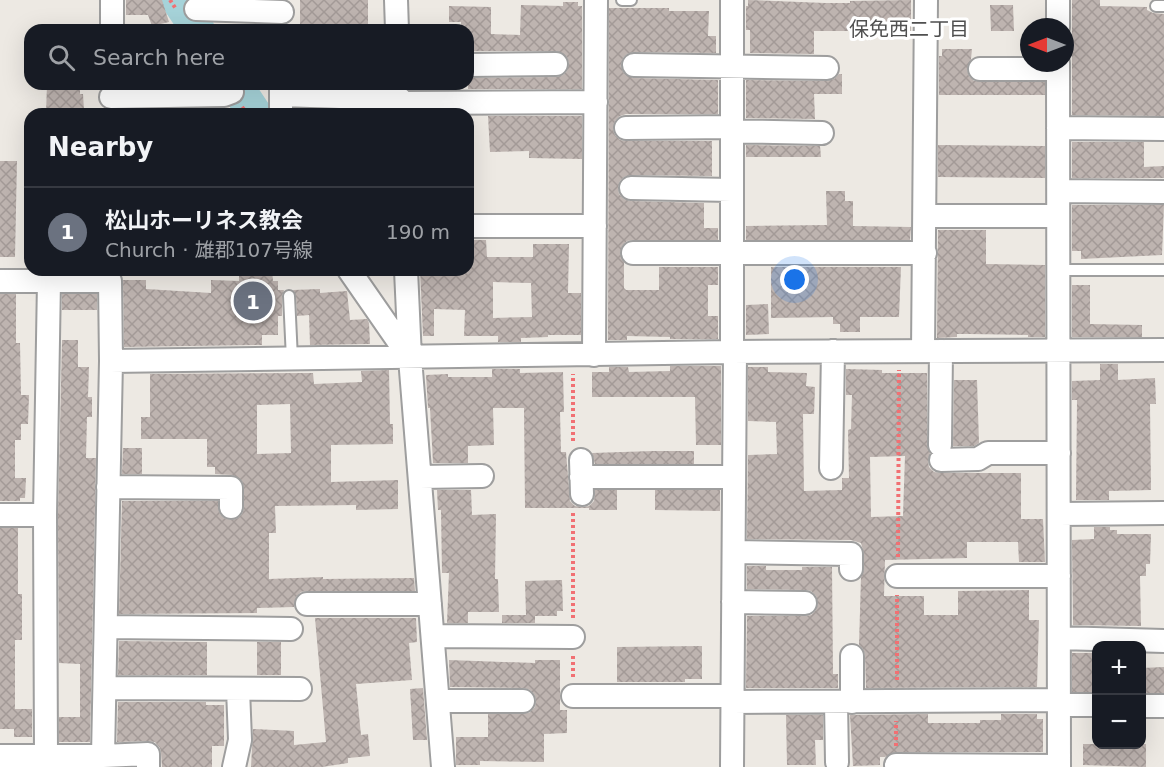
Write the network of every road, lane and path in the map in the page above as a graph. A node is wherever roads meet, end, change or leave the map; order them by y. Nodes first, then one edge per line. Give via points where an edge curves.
1 (112, 0) edge
2 (396, 0) edge
3 (596, 0) edge
4 (622, 0) edge
5 (631, 0) edge
6 (732, 0) edge
7 (926, 0) edge
8 (1058, 0) edge
9 (196, 9) dead end
10 (282, 14) edge
11 (1058, 18) edge
12 (112, 24) edge
13 (397, 24) edge
14 (474, 64) edge
15 (634, 65) dead end
16 (556, 66) dead end
17 (732, 66) junction
18 (1020, 67) edge
19 (827, 68) dead end
20 (980, 69) dead end
21 (1058, 72) edge
22 (232, 92) dead end
23 (111, 98) edge
24 (281, 98) edge
25 (400, 100) edge
26 (596, 102) junction
27 (626, 128) dead end
28 (1058, 128) junction
29 (732, 129) junction
30 (1164, 129) edge
31 (822, 133) dead end
32 (631, 188) dead end
33 (731, 190) junction
34 (1059, 191) junction
35 (1164, 192) edge
36 (925, 216) junction
37 (1058, 216) junction
38 (474, 226) edge
39 (595, 226) junction
40 (731, 252) junction
41 (633, 253) dead end
42 (925, 253) junction
43 (1059, 270) junction
44 (1164, 270) edge
45 (100, 276) edge
46 (110, 276) edge
47 (352, 276) edge
48 (406, 276) edge
49 (0, 281) edge
50 (49, 281) junction
51 (289, 296) dead end
52 (1164, 350) edge
53 (833, 351) junction
54 (932, 351) junction
55 (1059, 351) junction
56 (734, 352) junction
57 (584, 355) junction
58 (410, 358) junction
59 (292, 359) junction
60 (111, 361) junction
61 (1059, 453) junction
62 (831, 468) dead end
63 (482, 476) dead end
64 (420, 477) junction
65 (734, 477) junction
66 (578, 478) junction
67 (108, 487) junction
68 (231, 507) dead end
69 (1164, 513) edge
70 (1059, 514) junction
71 (0, 515) edge
72 (45, 515) junction
73 (734, 552) junction
74 (851, 569) dead end
75 (897, 576) dead end
76 (1059, 576) junction
77 (733, 602) junction
78 (806, 603) dead end
79 (307, 604) dead end
80 (430, 604) junction
81 (106, 627) junction
82 (291, 628) dead end
83 (433, 636) junction
84 (573, 637) junction
85 (1059, 638) junction
86 (1164, 641) edge
87 (852, 656) dead end
88 (105, 688) junction
89 (238, 689) junction
90 (300, 689) dead end
91 (573, 696) joint
92 (732, 699) junction
93 (438, 701) junction
94 (523, 701) dead end
95 (844, 702) junction
96 (1059, 703) junction
97 (1092, 705) edge
98 (1146, 706) edge
99 (1164, 706) edge
100 (0, 756) edge
101 (46, 756) junction
102 (103, 756) junction
103 (837, 762) dead end
104 (896, 765) dead end
105 (1059, 766) edge
106 (148, 767) edge
107 (234, 767) edge
108 (442, 767) edge
109 (732, 767) edge

1 - 12 street
2 - 13 street
3 - 26 street
4 - 5 lane
6 - 17 street
7 - 36 street
8 - 11 street
9 - 10 street
14 - 16 street
15 - 17 street
17 - 19 street
17 - 29 street
18 - 20 street
21 - 28 street
22 - 23 street
24 - 25 street
25 - 26 street
26 - 39 street
27 - 29 street
28 - 30 street
28 - 34 street
29 - 31 street
29 - 33 street
32 - 33 street
33 - 40 street
34 - 35 street
34 - 37 street
36 - 37 street
36 - 42 street
37 - 43 street
38 - 39 street
39 - 57 street
40 - 41 street
40 - 42 street
40 - 56 street
42 - 54 street
43 - 44 lane
43 - 55 street
45 - 50 street
46 - 60 street
47 - 58 street
48 - 58 street
49 - 50 street
50 - 72 street
51 - 59 lane
52 - 55 street
53 - 54 street
53 - 56 street
53 - 62 street
54 - 55 street
54 - 61 street via 941,452 978,459 988,453
55 - 61 street
56 - 57 street
56 - 65 street
57 - 58 street
57 - 66 path
58 - 59 street
58 - 64 street
59 - 60 street
60 - 67 street
61 - 70 street
63 - 64 street
64 - 80 street
65 - 66 street
65 - 73 street
66 - 84 path
67 - 68 street via 231,488
67 - 81 street
69 - 70 street
70 - 76 street
71 - 72 street
72 - 101 street
73 - 74 street via 851,554
73 - 77 street
75 - 76 street
76 - 85 street
77 - 78 street
77 - 92 street
79 - 80 street
80 - 83 street
81 - 82 street
81 - 88 street
83 - 84 street
83 - 93 street
84 - 91 path
85 - 86 street
85 - 96 street
87 - 95 street
88 - 89 street
88 - 102 street
89 - 90 street
89 - 107 street via 240,740
91 - 92 street
92 - 95 street
92 - 109 street
93 - 94 street
93 - 108 street
95 - 96 street
95 - 103 street
96 - 97 street
96 - 105 street
98 - 99 street
100 - 101 street
101 - 102 street
102 - 106 street via 148,754
104 - 105 street

